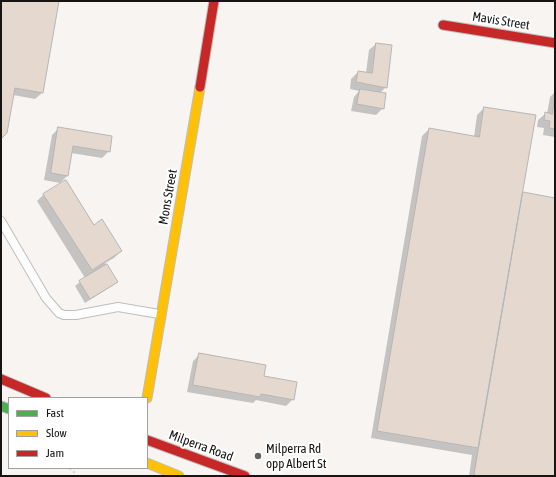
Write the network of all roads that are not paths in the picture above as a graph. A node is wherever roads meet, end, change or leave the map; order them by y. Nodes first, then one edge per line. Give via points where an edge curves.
1 (214, 1) edge
2 (443, 25) dead end
3 (555, 43) edge
4 (1, 221) edge
5 (161, 315) junction
6 (1, 379) edge
7 (44, 397) edge
8 (147, 397) edge
9 (148, 440) edge
10 (148, 463) edge
11 (179, 476) edge
12 (245, 476) edge

1 - 5 main road, Mons Street
2 - 3 main road, Mavis Street
4 - 5 lane via 46,298 59,313 76,315 118,307
5 - 8 main road, Mons Street
6 - 7 main road
9 - 12 main road, Milperra Road
10 - 11 main road

